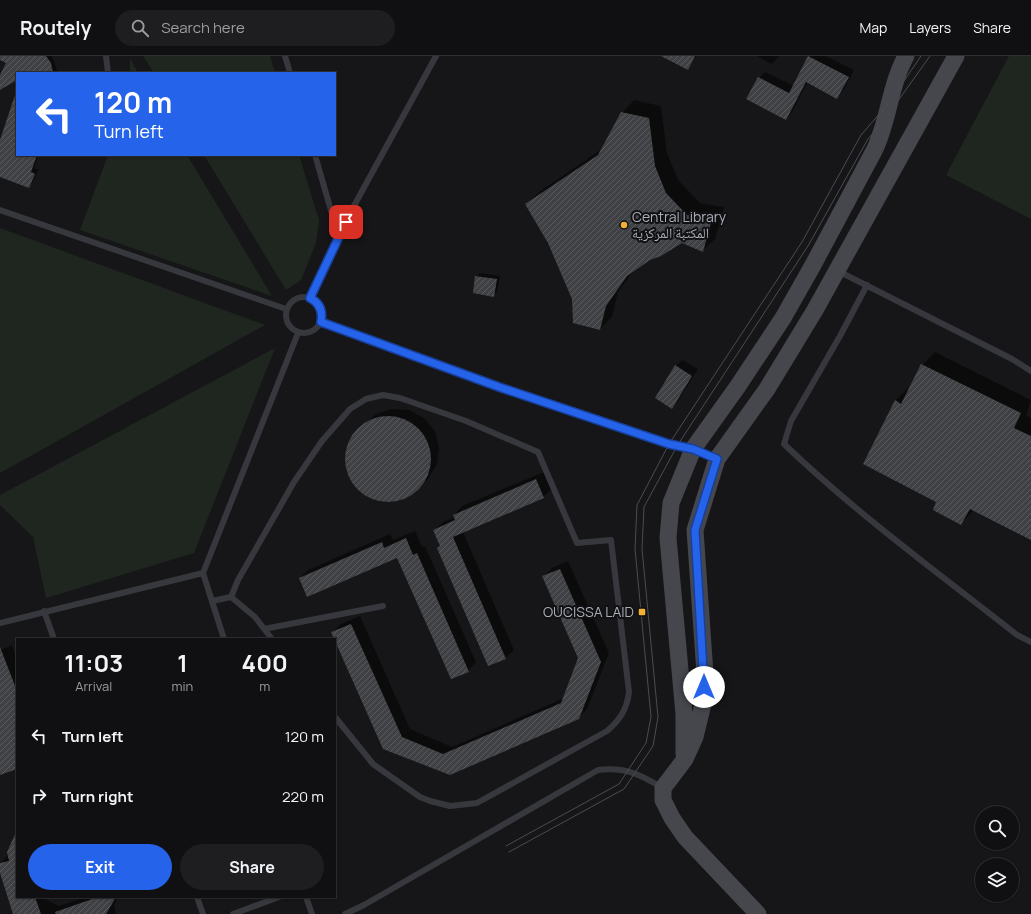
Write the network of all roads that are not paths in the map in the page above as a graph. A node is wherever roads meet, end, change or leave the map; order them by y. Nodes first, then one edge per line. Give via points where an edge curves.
1 (106, 56) edge
2 (285, 56) edge
3 (436, 56) edge
4 (906, 56) edge
5 (956, 56) edge
6 (108, 72) edge
7 (290, 72) edge
8 (315, 156) edge
9 (0, 210) edge
10 (338, 235) junction
11 (838, 270) junction
12 (867, 285) junction
13 (310, 298) junction
14 (286, 309) junction
15 (321, 322) junction
16 (298, 333) junction
17 (1031, 371) edge
18 (693, 449) junction
19 (717, 459) junction
20 (686, 465) junction
21 (711, 478) junction
22 (203, 573) junction
23 (231, 597) junction
24 (212, 601) junction
25 (383, 606) dead end
26 (44, 611) junction
27 (0, 623) edge
28 (264, 629) junction
29 (54, 638) edge
30 (224, 638) edge
31 (271, 638) edge
32 (1031, 642) edge
33 (336, 718) edge
34 (684, 759) junction
35 (663, 788) junction
36 (198, 898) edge
37 (276, 898) edge
38 (306, 898) edge
39 (203, 914) edge
40 (233, 914) edge
41 (312, 914) edge
42 (345, 914) edge
43 (758, 914) edge

1 - 6 lane
2 - 7 lane
3 - 10 lane
4 - 18 street via 888,103 881,135 814,265 783,318
5 - 11 street
8 - 10 lane
9 - 14 lane
10 - 13 lane
11 - 12 lane
11 - 19 street via 767,389
12 - 17 lane
12 - 32 lane via 791,421 784,444 811,470 899,543 1017,635
13 - 14 lane via 293,300
13 - 15 lane via 322,310
14 - 16 lane via 286,321
15 - 16 lane via 309,333
15 - 18 lane via 499,387 669,444
16 - 22 lane
18 - 19 lane
18 - 20 street
19 - 21 street
20 - 21 street via 694,460 701,460 709,466
20 - 34 street via 671,503 668,532 684,714
21 - 34 street via 695,530 705,674 704,700 695,737
22 - 24 lane
22 - 26 lane
23 - 24 lane
23 - 28 lane via 255,617
23 - 33 lane via 238,580 290,489 322,440 353,406 374,396 391,396 433,409 538,452 577,543 611,540 629,692 626,708 621,717 607,731 477,803 450,806 420,797 373,764
24 - 30 lane
25 - 28 lane
26 - 27 lane
26 - 29 lane
28 - 31 lane
34 - 35 street
35 - 42 lane via 628,770 598,770
35 - 43 street via 663,800 685,837
36 - 39 lane
37 - 40 lane
38 - 41 lane

